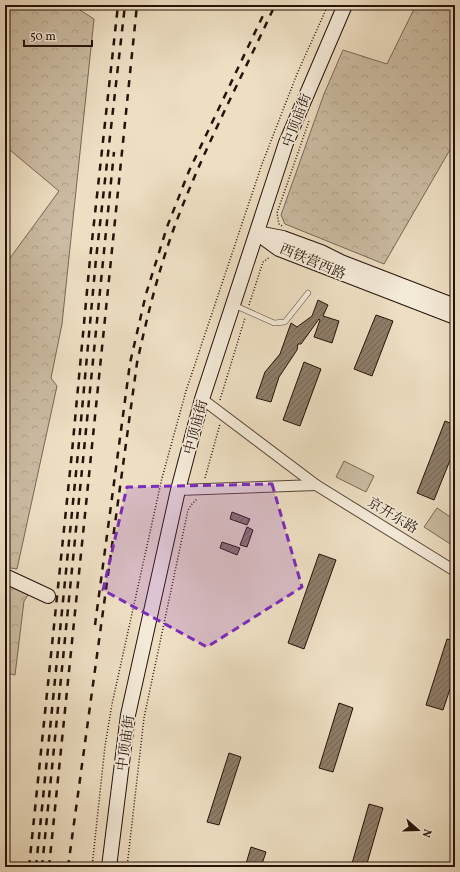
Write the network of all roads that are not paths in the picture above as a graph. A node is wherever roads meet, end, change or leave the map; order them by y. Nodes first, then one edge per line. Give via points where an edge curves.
1 (344, 5) edge
2 (257, 233) junction
3 (308, 293) dead end
4 (233, 305) junction
5 (455, 306) edge
6 (455, 317) edge
7 (202, 399) junction
8 (316, 485) junction
9 (178, 490) junction
10 (455, 571) edge
11 (5, 576) edge
12 (48, 596) dead end
13 (109, 867) edge

1 - 2 street, 中顶庙街 via 286,143
2 - 4 street, 中顶庙街
2 - 5 street, 西铁营西路 via 282,238 321,252 340,262
2 - 6 street, 西铁营西路 via 279,249
3 - 4 lane via 285,322 274,323
4 - 7 street, 中顶庙街
7 - 8 street
7 - 9 street, 中顶庙街
8 - 9 street
8 - 10 street, 京开东路
9 - 13 street, 中顶庙街 via 128,714
11 - 12 street

